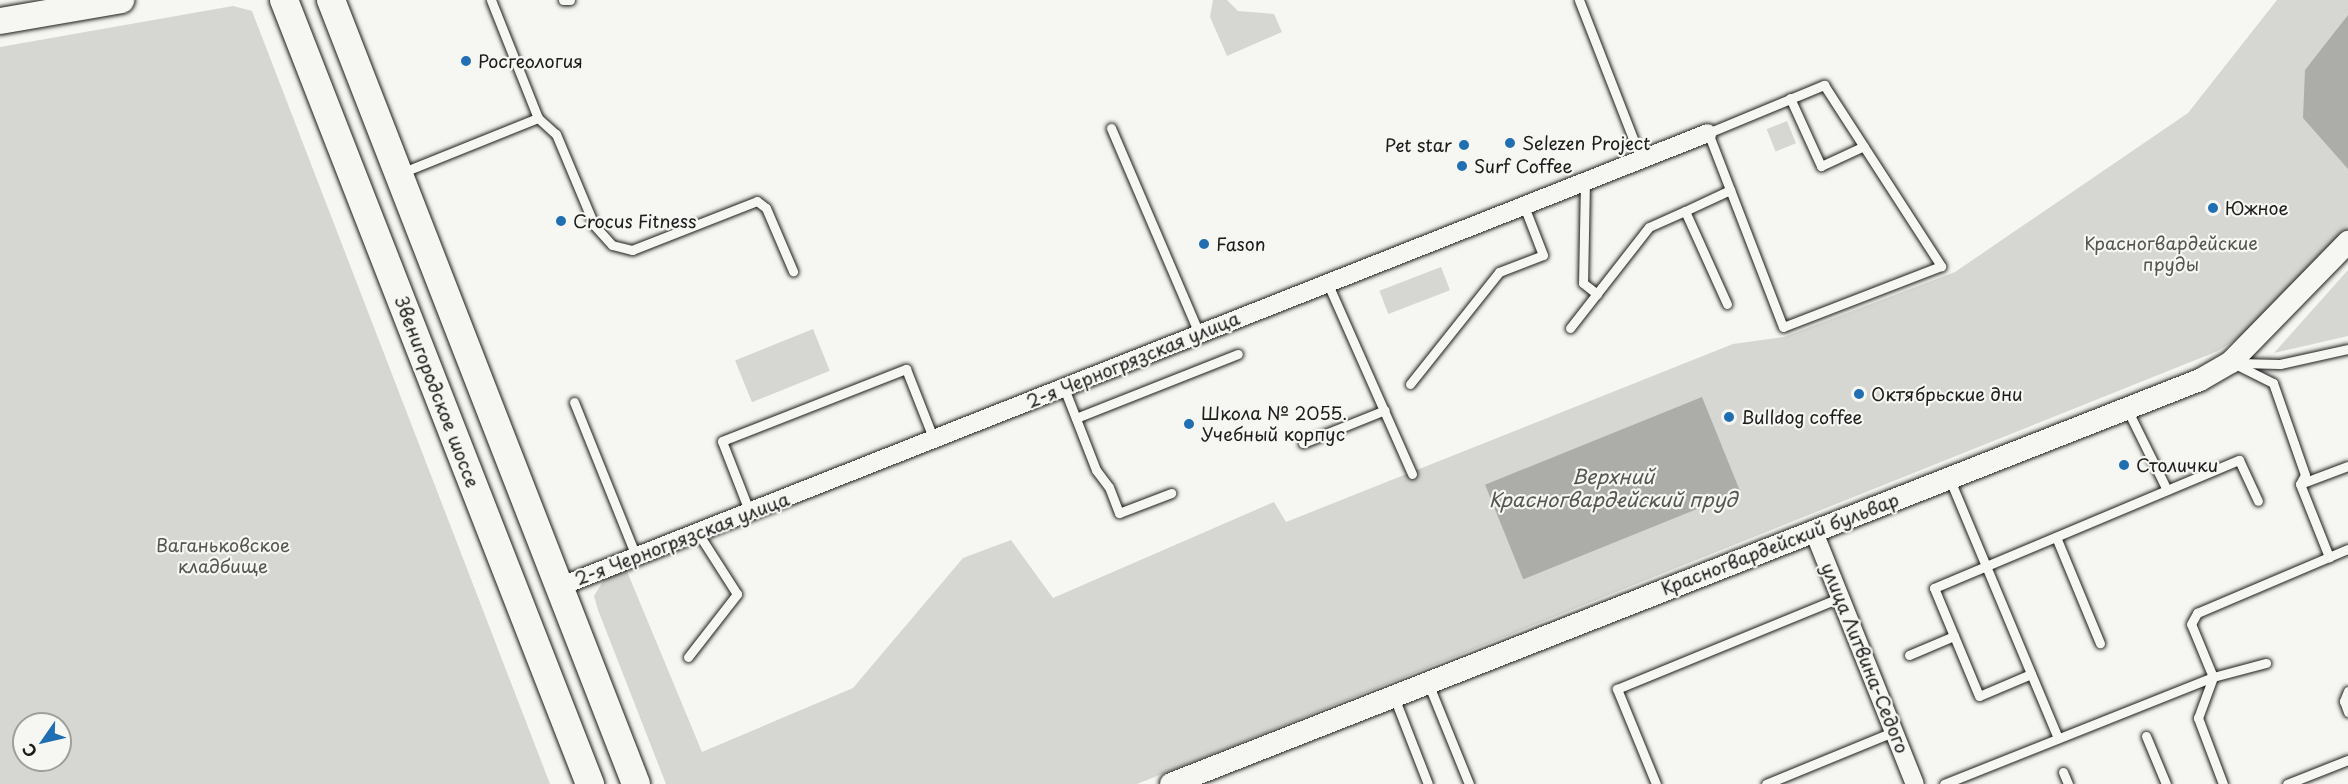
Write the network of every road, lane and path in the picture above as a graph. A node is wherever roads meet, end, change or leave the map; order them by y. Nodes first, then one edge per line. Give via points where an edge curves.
1 (121, 0) edge
2 (284, 0) edge
3 (332, 0) edge
4 (491, 0) edge
5 (563, 0) edge
6 (570, 0) edge
7 (1580, 0) edge
8 (0, 21) edge
9 (1790, 98) junction
10 (538, 118) junction
11 (1111, 128) dead end
12 (1708, 133) junction
13 (1864, 146) junction
14 (1641, 159) junction
15 (399, 174) junction
16 (1585, 181) junction
17 (1730, 190) junction
18 (1524, 206) junction
19 (1685, 211) junction
20 (2348, 242) edge
21 (792, 272) dead end
22 (1327, 282) junction
23 (1597, 294) junction
24 (1727, 304) dead end
25 (1570, 328) dead end
26 (1199, 333) junction
27 (2348, 349) edge
28 (1238, 354) dead end
29 (2231, 362) junction
30 (1410, 384) dead end
31 (1064, 388) junction
32 (574, 402) dead end
33 (2127, 409) junction
34 (1386, 410) junction
35 (1076, 418) junction
36 (934, 440) junction
37 (1303, 443) dead end
38 (2348, 466) edge
39 (1412, 474) dead end
40 (1950, 478) junction
41 (2300, 484) junction
42 (2167, 490) junction
43 (1171, 493) dead end
44 (2258, 501) dead end
45 (750, 513) junction
46 (1814, 532) junction
47 (698, 533) junction
48 (2056, 537) junction
49 (2348, 549) edge
50 (636, 556) junction
51 (2329, 557) junction
52 (1986, 566) junction
53 (559, 587) junction
54 (1841, 597) junction
55 (1954, 636) junction
56 (2100, 643) dead end
57 (1909, 655) dead end
58 (688, 657) dead end
59 (2266, 663) dead end
60 (2031, 674) junction
61 (2213, 677) junction
62 (1428, 681) junction
63 (2348, 691) edge
64 (1393, 695) junction
65 (2348, 712) edge
66 (1895, 731) junction
67 (2146, 736) dead end
68 (2058, 738) junction
69 (2348, 760) edge
70 (2063, 772) dead end
71 (1199, 779) edge
72 (590, 784) edge
73 (636, 784) edge
74 (1171, 784) edge
75 (1428, 784) edge
76 (1469, 784) edge
77 (1656, 784) edge
78 (1766, 784) edge
79 (1915, 784) edge
80 (1944, 784) edge
81 (2068, 784) edge
82 (2166, 784) edge
83 (2223, 784) edge
84 (2287, 784) edge

1 - 8 main road
2 - 72 main road, Звенигородское шоссе
3 - 15 main road
4 - 10 lane
5 - 6 lane
7 - 14 lane
9 - 12 lane
9 - 13 lane via 1824,85
9 - 13 lane via 1821,166
10 - 15 lane
10 - 21 lane via 556,134 594,225 612,245 632,250 757,201 766,208
11 - 26 lane
12 - 14 street, 2-я Черногрязская улица
12 - 17 lane
13 - 17 lane via 1941,266 1784,327
14 - 16 street, 2-я Черногрязская улица
15 - 53 main road
16 - 18 street, 2-я Черногрязская улица
16 - 23 lane via 1583,283
17 - 19 lane
18 - 22 street, 2-я Черногрязская улица
18 - 30 lane via 1543,255 1499,272
19 - 23 lane via 1649,227
19 - 24 lane
20 - 29 street, Красногвардейский бульвар
22 - 26 street, 2-я Черногрязская улица
22 - 34 lane via 1370,385
23 - 25 lane
26 - 31 street, 2-я Черногрязская улица
27 - 29 lane via 2280,364
28 - 35 lane
29 - 33 street, Красногвардейский бульвар via 2200,380
29 - 41 lane via 2273,383 2305,475
31 - 35 lane
31 - 36 street, 2-я Черногрязская улица
32 - 50 lane
33 - 40 street, Красногвардейский бульвар
33 - 42 lane
34 - 37 lane
34 - 39 lane
35 - 43 lane via 1096,470 1109,487 1119,513
36 - 45 street, 2-я Черногрязская улица
36 - 45 lane via 906,369 732,437 722,441
38 - 41 lane
40 - 46 street, Красногвардейский бульвар
40 - 52 lane
41 - 51 lane
42 - 44 lane via 2239,460
42 - 48 lane
45 - 47 street, 2-я Черногрязская улица
46 - 54 street, улица Литвина-Седого
46 - 62 street, Красногвардейский бульвар
47 - 50 street, 2-я Черногрязская улица
47 - 58 lane via 737,594
48 - 52 lane
48 - 56 lane
49 - 51 lane
50 - 53 street, 2-я Черногрязская улица
51 - 61 lane via 2197,613 2190,624
52 - 55 lane via 1934,588
52 - 60 lane
53 - 73 main road
54 - 66 street, улица Литвина-Седого
54 - 77 lane via 1617,689
55 - 57 lane
55 - 60 lane via 1979,696
59 - 61 lane
60 - 68 lane
61 - 68 lane
61 - 83 lane via 2198,718
62 - 64 street, Красногвардейский бульвар
62 - 76 lane
63 - 65 lane via 2344,701
64 - 71 street, Красногвардейский бульвар
64 - 75 lane
66 - 78 lane
66 - 79 street, улица Литвина-Седого
67 - 82 lane
68 - 80 lane
69 - 84 lane
70 - 81 lane
71 - 74 street, Красногвардейский бульвар

